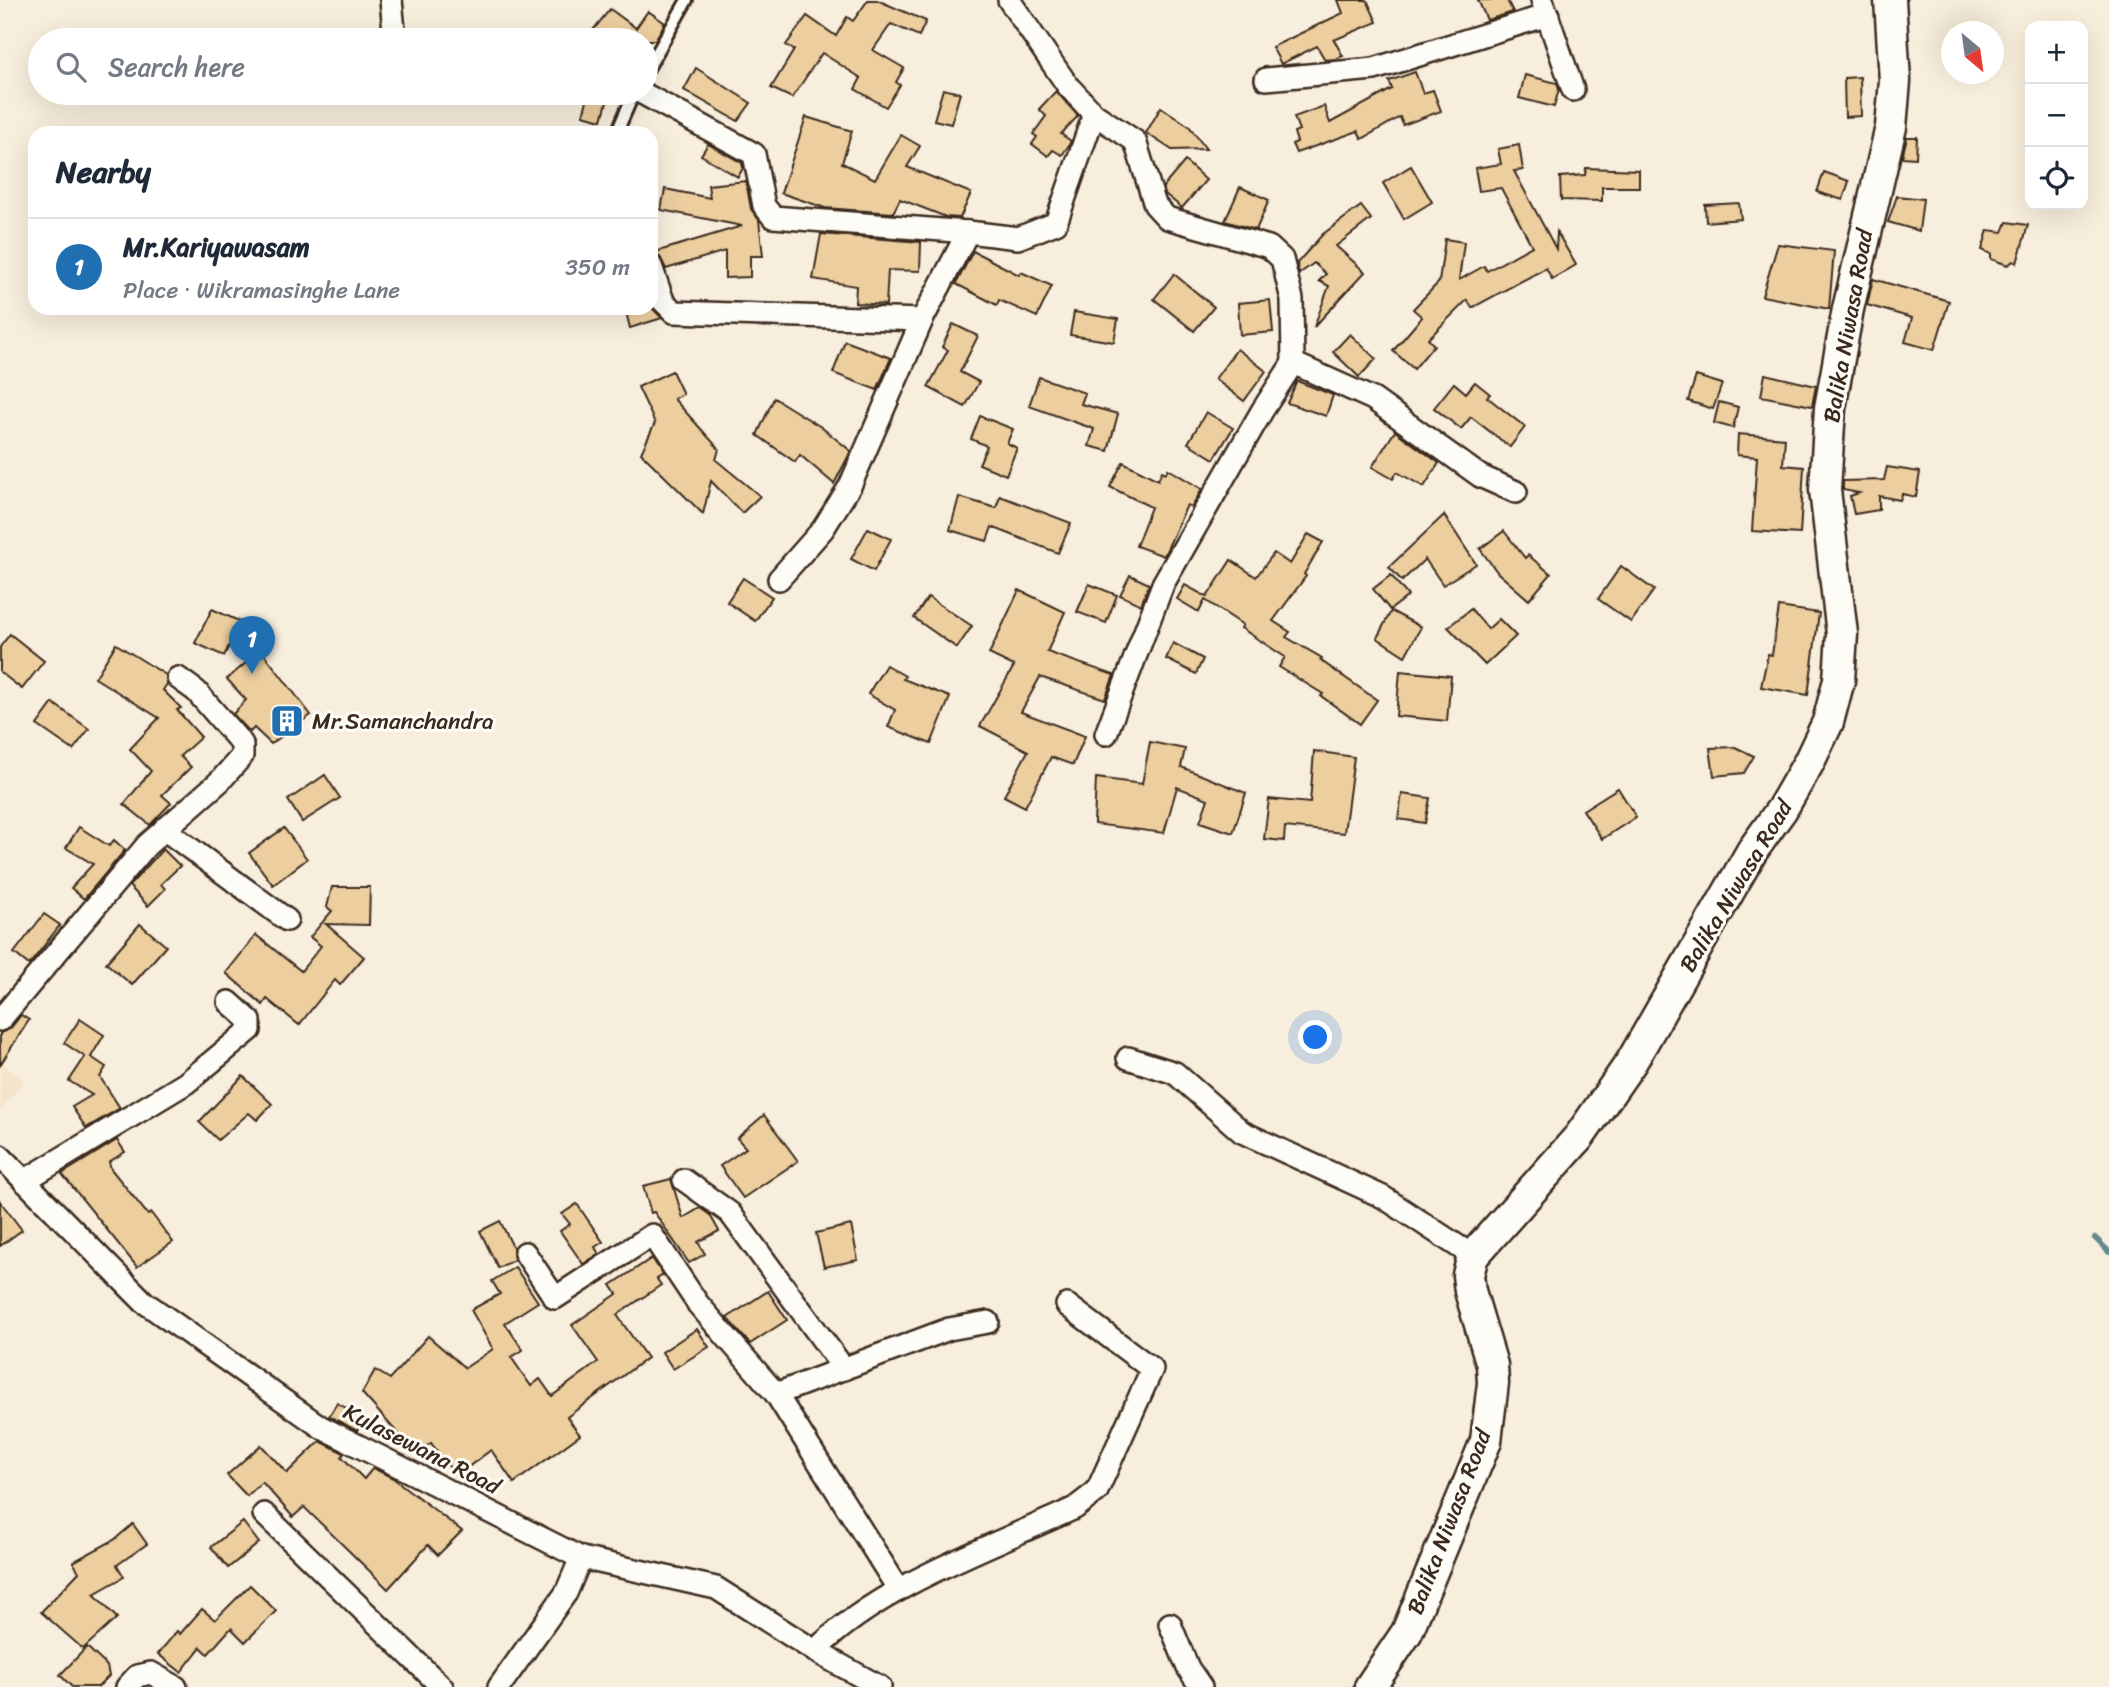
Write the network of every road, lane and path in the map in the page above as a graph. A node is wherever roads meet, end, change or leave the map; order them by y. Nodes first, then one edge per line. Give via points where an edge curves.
1 (391, 0) edge
2 (687, 0) edge
3 (1009, 0) edge
4 (1890, 0) edge
5 (1545, 7) edge
6 (394, 28) edge
7 (658, 51) edge
8 (1266, 79) dead end
9 (1573, 90) dead end
10 (658, 102) edge
11 (629, 105) edge
12 (1094, 114) junction
13 (620, 125) dead end
14 (968, 232) junction
15 (658, 286) edge
16 (922, 320) junction
17 (1293, 363) junction
18 (1516, 492) dead end
19 (779, 579) dead end
20 (178, 678) dead end
21 (1107, 734) dead end
22 (164, 830) junction
23 (287, 920) dead end
24 (229, 1002) dead end
25 (0, 1020) edge
26 (1128, 1058) dead end
27 (0, 1157) edge
28 (684, 1180) dead end
29 (24, 1181) junction
30 (525, 1253) dead end
31 (1473, 1256) junction
32 (1067, 1305) dead end
33 (988, 1322) dead end
34 (844, 1369) junction
35 (776, 1394) junction
36 (264, 1514) dead end
37 (581, 1558) junction
38 (899, 1590) junction
39 (1170, 1624) dead end
40 (815, 1651) junction
41 (127, 1687) edge
42 (176, 1687) edge
43 (442, 1687) edge
44 (499, 1687) edge
45 (880, 1687) edge
46 (1201, 1687) edge
47 (1370, 1687) edge

1 - 6 street
2 - 7 lane
3 - 12 street via 1068,86
4 - 31 street, Balika Niwasa Road via 1895,80 1891,127 1830,408 1825,490 1842,634 1839,680 1828,722 1782,809 1752,851 1632,1061 1579,1137
5 - 8 street via 1374,69
5 - 9 street
10 - 14 street via 754,154 764,206 773,217
11 - 13 lane
12 - 14 street via 1056,223 1018,238
12 - 17 street via 1135,141 1155,205 1167,218 1269,247 1282,259 1292,299
14 - 16 street
15 - 16 street via 674,312
16 - 19 street via 850,486 824,529
17 - 18 street via 1373,399 1480,476
17 - 21 street via 1163,584
20 - 22 street via 196,691 242,744 242,756
22 - 23 street
22 - 25 street
24 - 29 street via 250,1021 250,1030 186,1083
26 - 31 street via 1175,1073 1242,1132 1383,1197
27 - 29 street, Kulasewana Road
28 - 34 street via 730,1213
29 - 37 street, Kulasewana Road via 144,1302 321,1427
30 - 35 street via 555,1298 652,1236 698,1304
31 - 47 street, Balika Niwasa Road via 1470,1291 1492,1364 1486,1441 1407,1632
32 - 38 street via 1152,1369 1097,1491 1075,1508
33 - 34 street via 949,1329
34 - 35 street
35 - 38 street
36 - 43 street
37 - 40 street, Kulasewana Road via 716,1588
37 - 44 street via 566,1593
38 - 40 street via 838,1628
39 - 46 street
40 - 45 street, Kulasewana Road
41 - 42 street via 137,1676 151,1673

